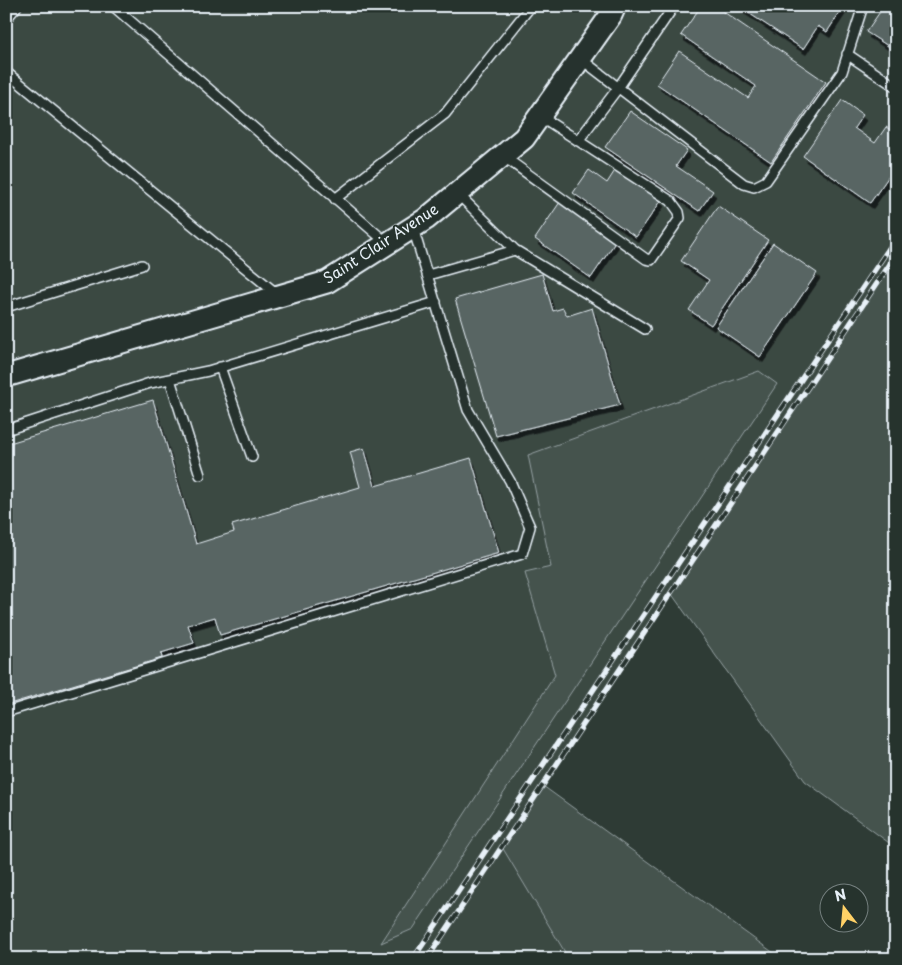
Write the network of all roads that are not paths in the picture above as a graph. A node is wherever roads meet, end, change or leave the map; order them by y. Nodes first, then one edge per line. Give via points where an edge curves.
1 (17, 6) edge
2 (113, 6) edge
3 (531, 6) edge
4 (615, 6) edge
5 (674, 6) edge
6 (863, 6) edge
7 (6, 19) edge
8 (847, 54) junction
9 (580, 59) junction
10 (6, 72) edge
11 (896, 87) edge
12 (618, 88) junction
13 (540, 116) junction
14 (578, 141) junction
15 (503, 156) junction
16 (457, 193) junction
17 (335, 199) junction
18 (412, 227) junction
19 (387, 243) junction
20 (515, 250) junction
21 (142, 265) dead end
22 (428, 275) junction
23 (279, 296) junction
24 (436, 302) junction
25 (6, 307) edge
26 (644, 329) dead end
27 (220, 367) junction
28 (6, 376) edge
29 (170, 379) junction
30 (6, 430) edge
31 (252, 457) dead end
32 (200, 475) dead end
33 (6, 712) edge

1 - 7 lane
2 - 17 lane
3 - 17 lane via 445,114
4 - 9 street, Saint Clair Avenue
5 - 12 lane
6 - 8 lane
8 - 11 lane
8 - 12 lane via 842,72 766,181 754,187 744,184
9 - 12 lane
9 - 13 street, Saint Clair Avenue
10 - 23 lane
12 - 14 lane
13 - 14 lane
13 - 15 street, Saint Clair Avenue via 524,138
14 - 15 lane via 672,201 679,212 680,218 651,260 646,260
15 - 16 street, Saint Clair Avenue
16 - 18 street, Saint Clair Avenue
16 - 20 lane
17 - 19 lane
18 - 19 street, Saint Clair Avenue
18 - 22 lane
19 - 23 street, Saint Clair Avenue via 327,282
20 - 22 lane
20 - 26 lane
21 - 25 lane
22 - 24 lane
23 - 28 street, Saint Clair Avenue
24 - 27 lane
24 - 33 lane via 468,410 510,481 530,527 522,554
27 - 29 lane
27 - 31 lane
29 - 30 lane
29 - 32 lane

